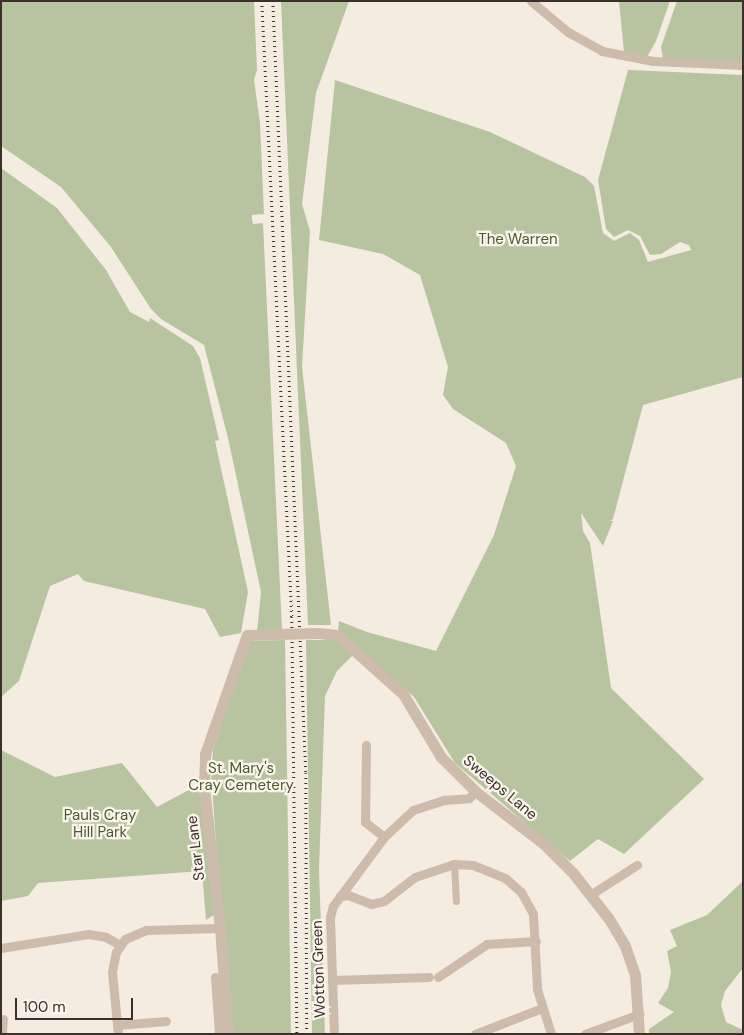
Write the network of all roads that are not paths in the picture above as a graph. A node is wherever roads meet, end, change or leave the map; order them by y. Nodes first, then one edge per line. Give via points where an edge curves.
1 (531, 1) edge
2 (743, 65) edge
3 (247, 636) joint
4 (366, 745) dead end
5 (475, 791) junction
6 (384, 836) junction
7 (454, 864) junction
8 (637, 865) dead end
9 (590, 895) junction
10 (340, 896) junction
11 (456, 901) dead end
12 (220, 928) junction
13 (536, 941) junction
14 (120, 945) junction
15 (1, 948) edge
16 (214, 977) dead end
17 (332, 980) junction
18 (542, 1008) junction
19 (639, 1014) junction
20 (3, 1019) dead end
21 (166, 1021) dead end
22 (117, 1029) edge
23 (4, 1032) edge
24 (218, 1034) edge
25 (228, 1034) edge
26 (334, 1034) edge
27 (475, 1034) edge
28 (551, 1034) edge
29 (585, 1034) edge
30 (640, 1034) edge

1 - 2 street via 568,32 602,51 654,61
3 - 5 street, Sweeps Lane, bridge via 337,635 404,694 441,757
3 - 12 street, Star Lane via 205,754 204,788
4 - 6 street via 365,822
5 - 6 street, Wotton Green via 469,798 443,800 413,810
5 - 9 street, Sweeps Lane via 545,845
6 - 10 street, Wotton Green
7 - 10 street via 415,877 384,901 371,904 348,895
7 - 11 street
7 - 13 street via 490,870 521,892 534,914
8 - 9 street
9 - 19 street, Sweeps Lane via 625,946 635,975
10 - 17 street, Wotton Green via 330,917
12 - 14 street via 146,930 132,934
12 - 25 street, Star Lane
13 - 17 street via 487,944 434,977
13 - 18 street via 537,989
14 - 15 street via 106,937 88,934
14 - 22 street via 112,972
16 - 24 street
17 - 26 street, Wotton Green
18 - 27 street
18 - 28 street
19 - 29 street
19 - 30 street, Sweeps Lane
20 - 23 street
21 - 22 street

